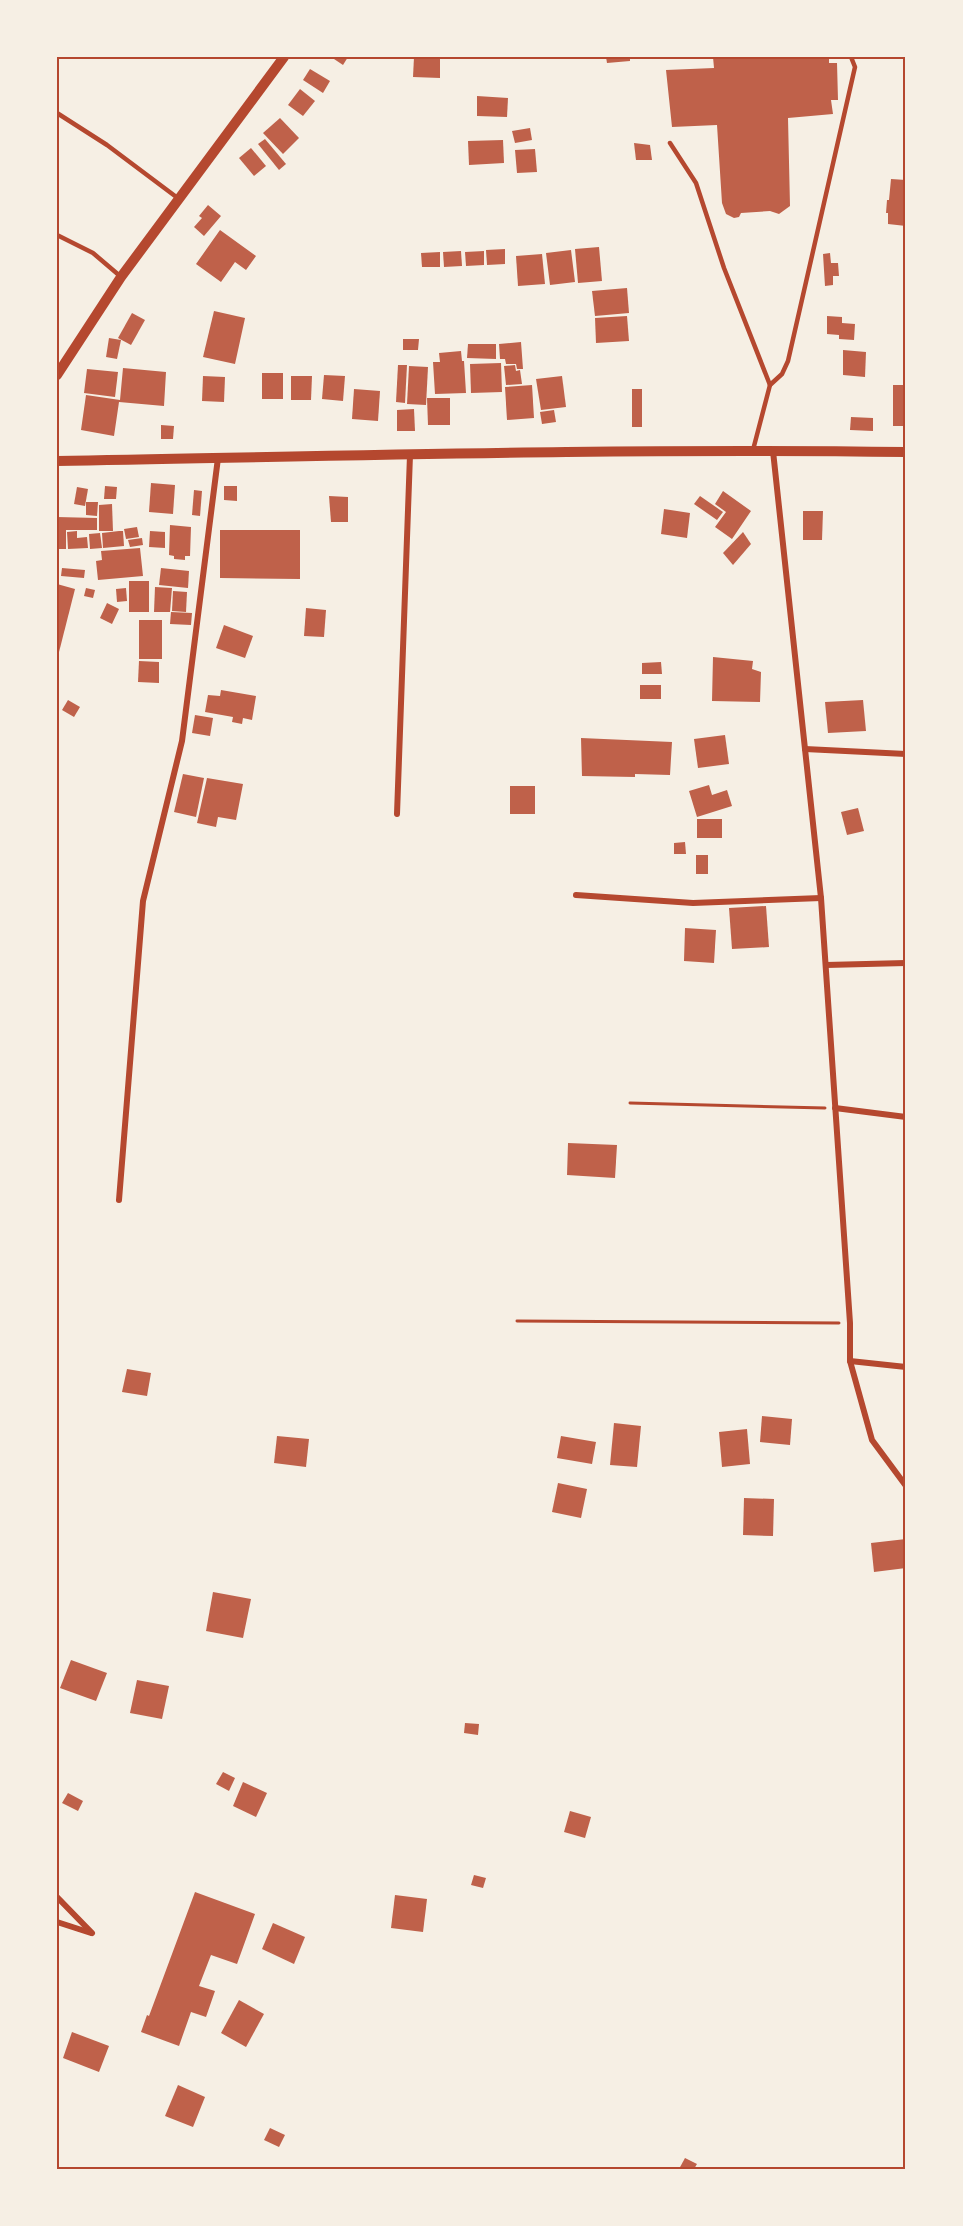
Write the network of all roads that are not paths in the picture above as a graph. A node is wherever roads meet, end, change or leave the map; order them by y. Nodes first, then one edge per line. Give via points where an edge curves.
1 (284, 57) edge
2 (851, 57) edge
3 (57, 113) edge
4 (670, 143) dead end
5 (179, 199) junction
6 (57, 235) edge
7 (121, 277) junction
8 (57, 375) edge
9 (770, 385) junction
10 (753, 450) junction
11 (773, 450) junction
12 (906, 452) edge
13 (410, 455) junction
14 (218, 458) junction
15 (57, 461) edge
16 (805, 749) junction
17 (906, 754) edge
18 (397, 814) dead end
19 (576, 895) dead end
20 (821, 898) junction
21 (906, 963) edge
22 (826, 965) junction
23 (836, 1108) junction
24 (906, 1117) edge
25 (119, 1200) dead end
26 (850, 1361) junction
27 (906, 1367) edge
28 (906, 1486) edge
29 (57, 1897) edge
30 (57, 1922) edge

1 - 5 street
2 - 9 lane via 855,67 788,361
3 - 5 lane
4 - 9 lane via 696,183
5 - 7 street
6 - 7 lane via 93,253
7 - 8 street
9 - 10 lane
10 - 11 street
10 - 13 street
11 - 12 street
11 - 16 street
13 - 14 street
13 - 18 street
14 - 15 street
14 - 25 street via 182,741 143,901
16 - 17 street
16 - 20 street
19 - 20 street via 693,903
20 - 22 street
21 - 22 street
22 - 23 street
23 - 24 street
23 - 26 street
26 - 27 street
26 - 28 street via 872,1440
29 - 30 street via 92,1933

